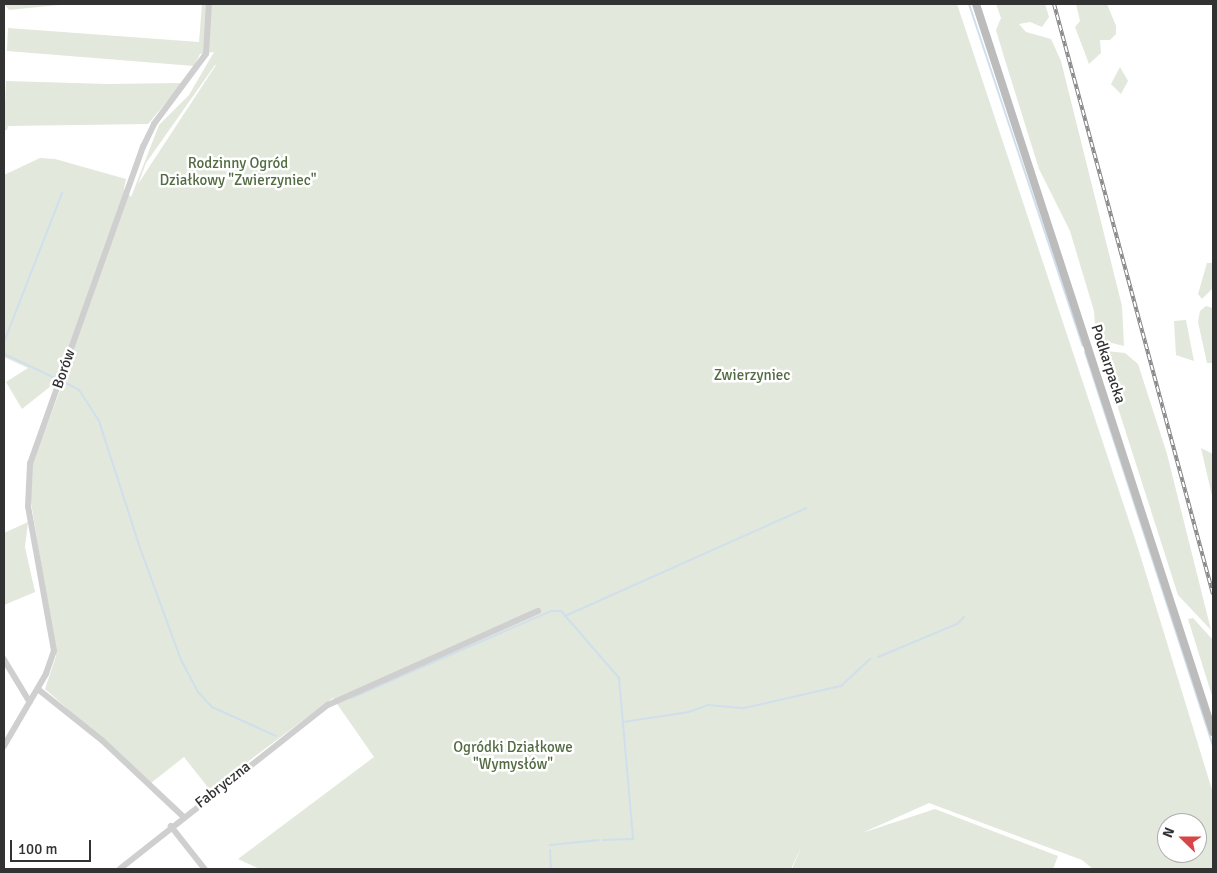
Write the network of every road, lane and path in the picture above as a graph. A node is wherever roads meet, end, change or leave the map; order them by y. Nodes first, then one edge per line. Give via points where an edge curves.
1 (209, 4) edge
2 (976, 4) edge
3 (538, 611) dead end
4 (4, 659) edge
5 (38, 689) junction
6 (30, 702) junction
7 (1213, 732) edge
8 (4, 746) edge
9 (183, 816) junction
10 (171, 826) junction
11 (120, 869) edge
12 (205, 869) edge

1 - 5 street, Borów via 206,54 154,124 143,147 30,464 28,507 54,651
2 - 7 main road, Podkarpacka
3 - 9 street, Fabryczna via 328,704
4 - 6 street
5 - 6 street, Borów
5 - 9 street via 102,740
6 - 8 street, Borów
9 - 10 street, Fabryczna
10 - 11 street, Fabryczna
10 - 12 street

